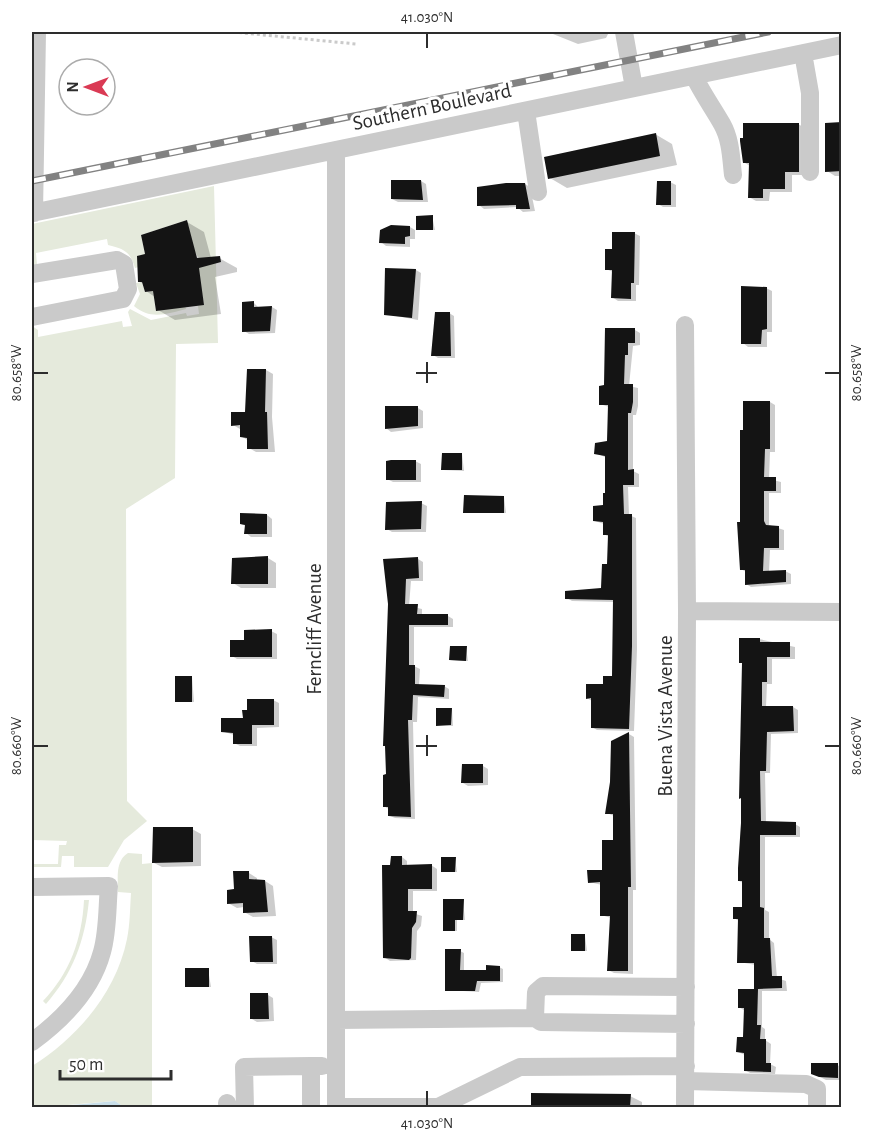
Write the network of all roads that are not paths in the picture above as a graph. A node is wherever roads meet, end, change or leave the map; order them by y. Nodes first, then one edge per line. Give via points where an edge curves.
1 (37, 32) edge
2 (624, 32) edge
3 (842, 45) edge
4 (803, 53) junction
5 (694, 76) junction
6 (634, 88) junction
7 (526, 111) junction
8 (336, 150) junction
9 (33, 160) edge
10 (810, 172) dead end
11 (733, 175) dead end
12 (538, 192) dead end
13 (33, 213) edge
14 (32, 274) edge
15 (32, 317) edge
16 (685, 326) dead end
17 (687, 611) junction
18 (842, 612) edge
19 (32, 887) edge
20 (686, 987) junction
21 (535, 1018) junction
22 (336, 1020) junction
23 (686, 1024) junction
24 (32, 1042) edge
25 (311, 1066) junction
26 (336, 1066) junction
27 (686, 1073) junction
28 (450, 1105) edge
29 (233, 1106) edge
30 (311, 1107) edge
31 (336, 1107) edge
32 (685, 1107) edge
33 (817, 1107) edge

1 - 9 street
2 - 6 street
3 - 4 street, Southern Boulevard
4 - 5 street, Southern Boulevard
4 - 10 street via 810,93
5 - 6 street, Southern Boulevard
5 - 11 street via 723,126 730,145
6 - 7 street, Southern Boulevard
7 - 8 street, Southern Boulevard
7 - 12 street
8 - 13 street, Southern Boulevard
8 - 22 street, Ferncliff Avenue
9 - 13 street
14 - 15 street via 117,260 124,264 128,289 123,299
16 - 17 street, Buena Vista Avenue
17 - 18 street
17 - 20 street, Buena Vista Avenue
19 - 24 street via 109,886 106,934 94,971 74,1004
20 - 21 street via 543,986 536,992
20 - 23 street, Buena Vista Avenue
21 - 22 street
21 - 23 street via 541,1022
22 - 26 street, Ferncliff Avenue
23 - 27 street, Buena Vista Avenue
25 - 26 street
25 - 29 street via 244,1067
25 - 30 street
26 - 31 street, Ferncliff Avenue
27 - 28 street via 520,1067
27 - 32 street, Buena Vista Avenue
27 - 33 street via 806,1084 817,1089
28 - 31 street

